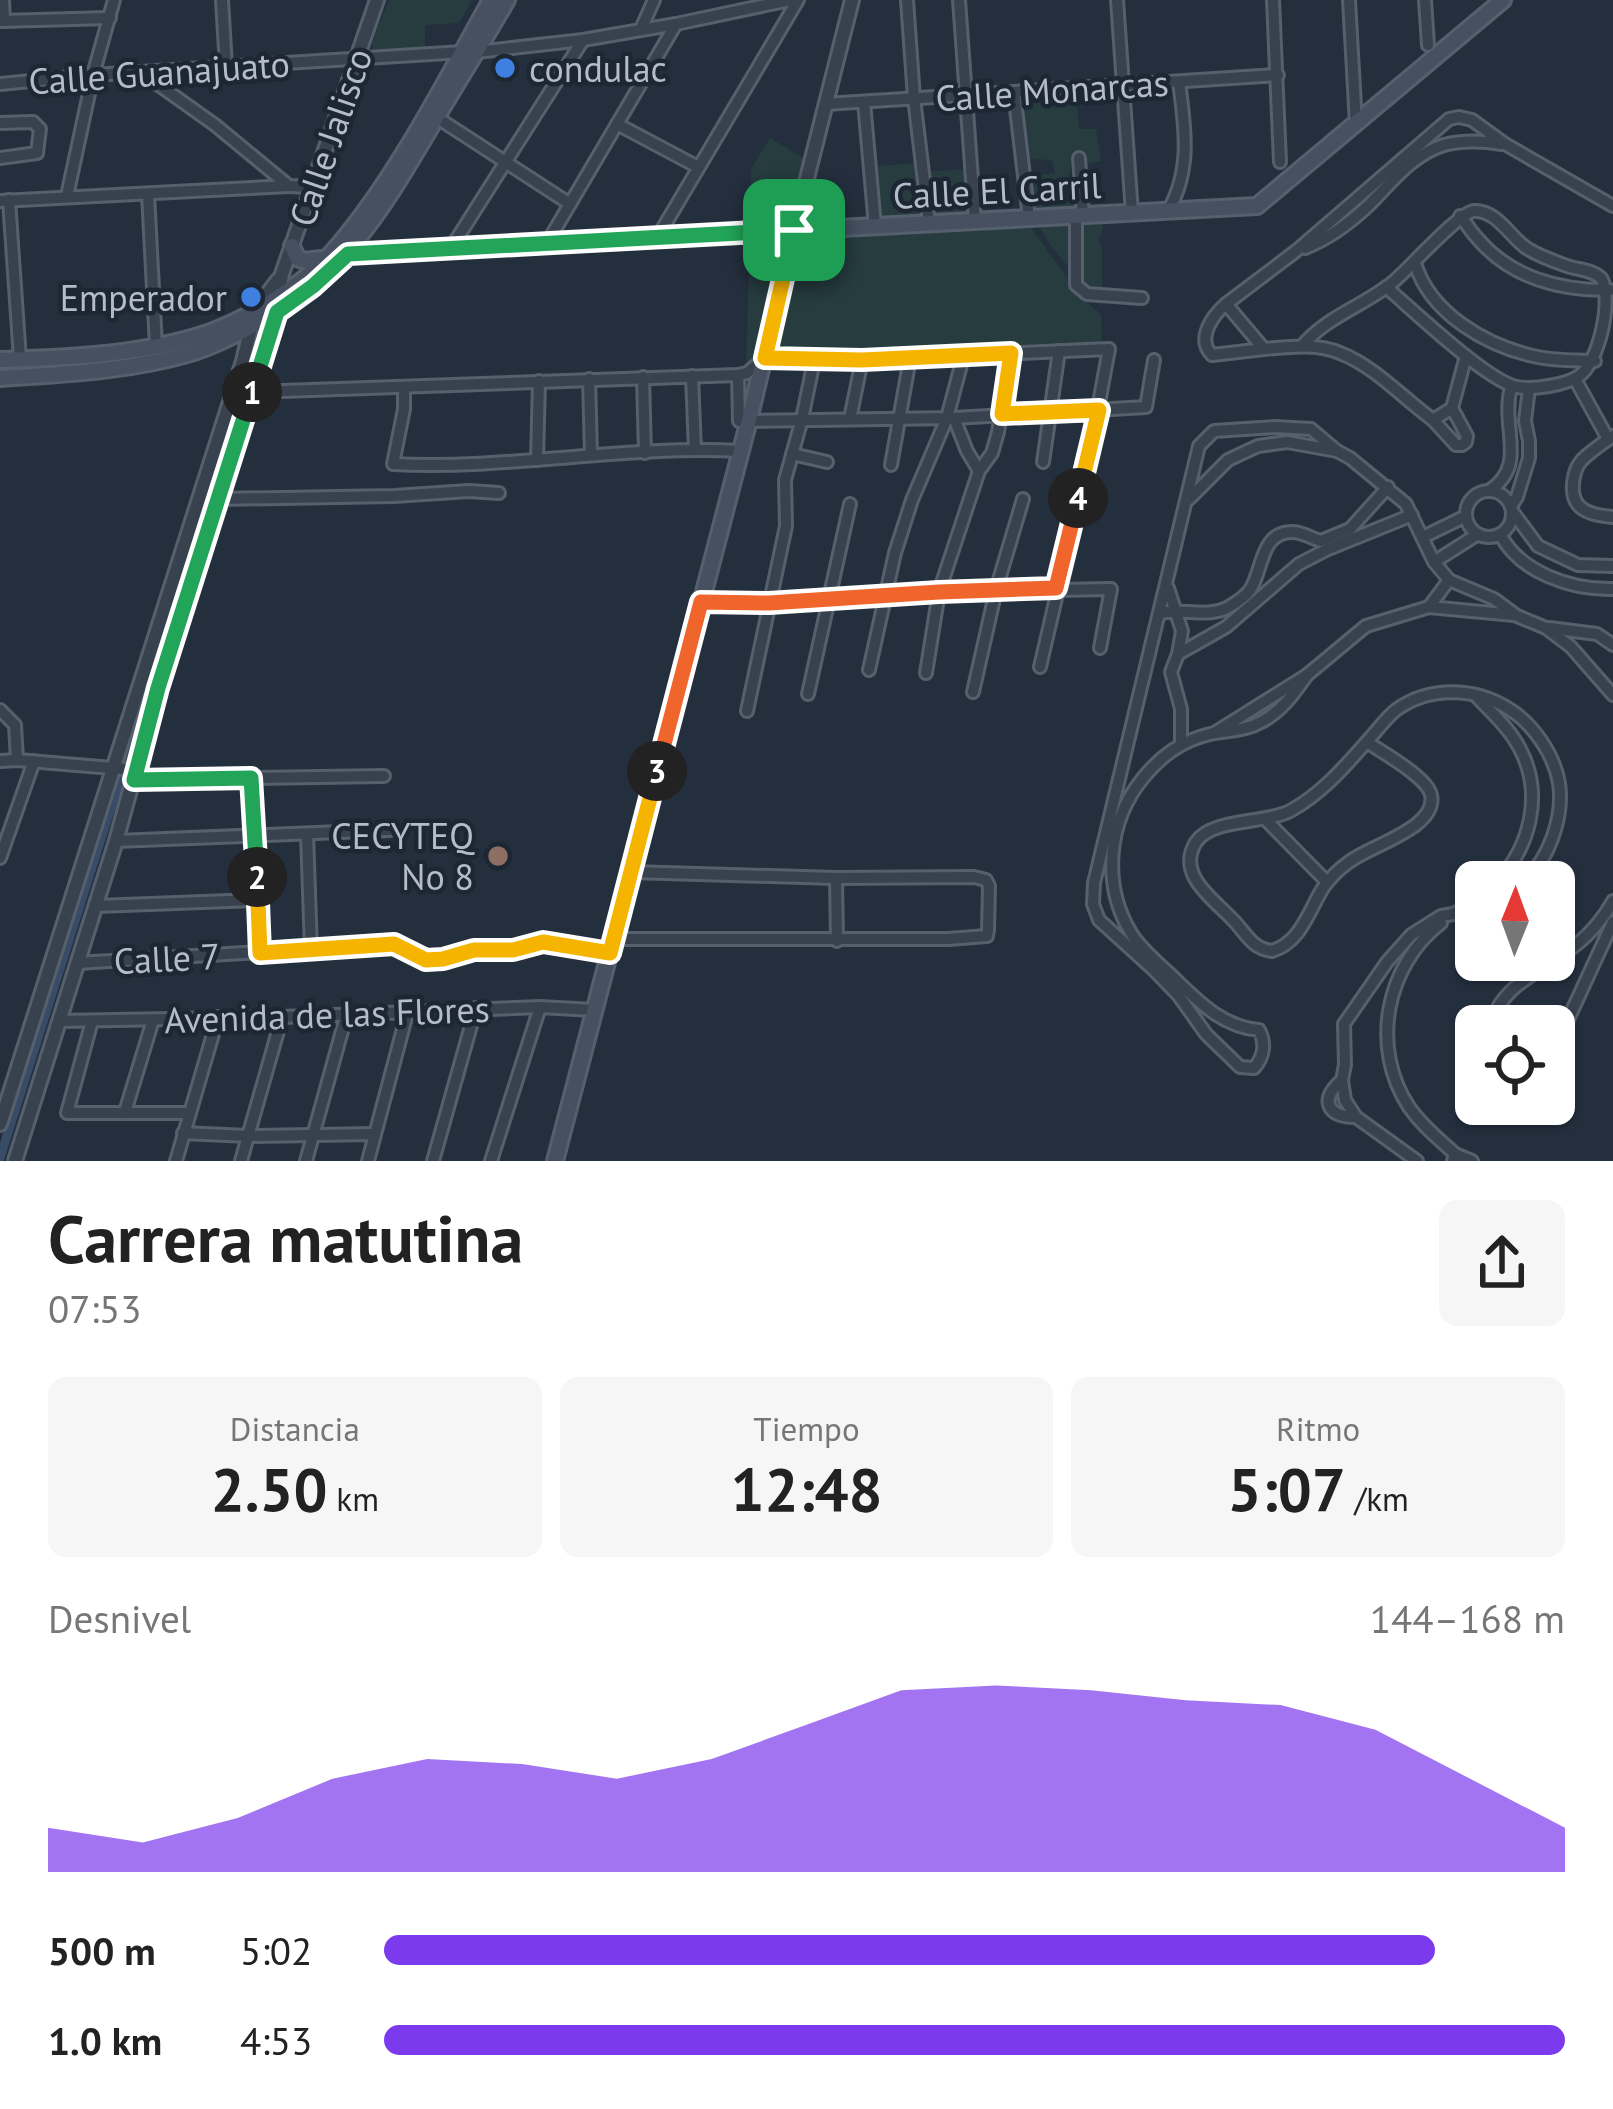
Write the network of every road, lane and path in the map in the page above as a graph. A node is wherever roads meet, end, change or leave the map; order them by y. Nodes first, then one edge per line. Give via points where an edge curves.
1 (3, 0) edge
2 (114, 0) edge
3 (222, 0) edge
4 (377, 0) edge
5 (491, 0) edge
6 (507, 0) edge
7 (654, 0) edge
8 (794, 0) edge
9 (852, 0) edge
10 (907, 0) edge
11 (959, 0) edge
12 (1117, 0) edge
13 (1274, 0) edge
14 (1349, 0) edge
15 (1425, 0) edge
16 (1503, 0) edge
17 (760, 3) edge
18 (110, 18) junction
19 (2, 21) edge
20 (676, 24) junction
21 (641, 29) junction
22 (583, 40) junction
23 (1428, 45) dead end
24 (470, 52) junction
25 (357, 59) junction
26 (226, 66) junction
27 (142, 73) junction
28 (93, 75) junction
29 (1278, 75) junction
30 (1179, 82) junction
31 (0, 84) edge
32 (1123, 85) junction
33 (1014, 92) junction
34 (966, 95) junction
35 (914, 98) junction
36 (864, 102) junction
37 (826, 104) junction
38 (436, 117) junction
39 (1472, 120) junction
40 (0, 123) edge
41 (617, 124) junction
42 (1356, 124) junction
43 (1435, 131) junction
44 (1477, 141) junction
45 (1505, 144) junction
46 (1443, 146) junction
47 (0, 158) edge
48 (1078, 158) dead end
49 (1280, 162) dead end
50 (505, 163) junction
51 (698, 166) junction
52 (289, 186) junction
53 (310, 188) junction
54 (148, 194) junction
55 (67, 196) junction
56 (4, 201) edge
57 (569, 204) junction
58 (1613, 206) edge
59 (1168, 211) junction
60 (1132, 213) junction
61 (1078, 216) junction
62 (1460, 216) junction
63 (1029, 218) junction
64 (975, 221) junction
65 (928, 224) junction
66 (874, 226) junction
67 (794, 230) junction
68 (657, 238) junction
69 (547, 243) junction
70 (292, 246) junction
71 (451, 248) junction
72 (1296, 250) junction
73 (348, 254) junction
74 (327, 258) junction
75 (1415, 263) junction
76 (1581, 269) junction
77 (282, 274) junction
78 (1386, 287) junction
79 (1574, 289) junction
80 (1610, 290) edge
81 (1142, 298) dead end
82 (278, 304) junction
83 (1226, 304) junction
84 (255, 310) junction
85 (250, 326) junction
86 (230, 337) junction
87 (156, 346) junction
88 (1303, 346) junction
89 (1264, 349) junction
90 (1059, 350) junction
91 (244, 353) junction
92 (1011, 353) junction
93 (964, 354) junction
94 (1466, 356) junction
95 (765, 358) junction
96 (0, 359) edge
97 (20, 359) junction
98 (862, 360) junction
99 (1154, 360) dead end
100 (814, 361) junction
101 (1595, 361) junction
102 (910, 364) junction
103 (259, 370) junction
104 (738, 375) junction
105 (692, 376) junction
106 (643, 377) junction
107 (0, 378) edge
108 (589, 379) junction
109 (1575, 379) junction
110 (539, 381) junction
111 (1511, 387) junction
112 (404, 388) junction
113 (1529, 388) junction
114 (252, 392) junction
115 (1452, 409) junction
116 (1099, 410) junction
117 (1048, 413) junction
118 (1002, 414) junction
119 (951, 418) junction
120 (802, 419) junction
121 (850, 419) junction
122 (901, 419) junction
123 (1433, 420) junction
124 (749, 421) junction
125 (1254, 429) junction
126 (1610, 437) edge
127 (1258, 446) junction
128 (695, 450) junction
129 (741, 451) junction
130 (1336, 451) junction
131 (645, 453) junction
132 (591, 454) junction
133 (792, 454) junction
134 (537, 460) junction
135 (827, 462) dead end
136 (1042, 462) dead end
137 (891, 464) dead end
138 (1194, 466) junction
139 (979, 471) junction
140 (1212, 474) junction
141 (1388, 488) junction
142 (1490, 491) junction
143 (499, 493) dead end
144 (218, 499) junction
145 (1023, 499) dead end
146 (1186, 502) junction
147 (850, 504) dead end
148 (1511, 508) junction
149 (1412, 515) junction
150 (1466, 516) junction
151 (1613, 517) edge
152 (1478, 534) junction
153 (1500, 534) junction
154 (1423, 536) junction
155 (1434, 562) junction
156 (1613, 566) edge
157 (1449, 580) junction
158 (1166, 585) junction
159 (1056, 588) junction
160 (1613, 589) edge
161 (996, 590) junction
162 (939, 592) junction
163 (886, 596) junction
164 (827, 599) junction
165 (701, 602) junction
166 (769, 603) junction
167 (1429, 607) junction
168 (1177, 609) junction
169 (1160, 613) junction
170 (1517, 616) junction
171 (1546, 628) junction
172 (1579, 632) junction
173 (1613, 645) edge
174 (1571, 647) junction
175 (1100, 648) dead end
176 (1178, 654) junction
177 (1040, 667) dead end
178 (869, 670) dead end
179 (926, 673) dead end
180 (973, 692) dead end
181 (808, 694) dead end
182 (1475, 695) junction
183 (1613, 695) edge
184 (0, 710) edge
185 (747, 711) dead end
186 (1181, 742) junction
187 (1366, 742) junction
188 (17, 760) junction
189 (0, 761) edge
190 (34, 761) junction
191 (115, 770) junction
192 (1121, 771) junction
193 (135, 774) junction
194 (384, 776) dead end
195 (251, 778) junction
196 (1142, 780) junction
197 (1267, 820) junction
198 (390, 830) dead end
199 (307, 834) junction
200 (255, 837) junction
201 (116, 841) junction
202 (0, 859) edge
203 (1514, 861) edge
204 (1538, 861) edge
205 (631, 872) junction
206 (836, 878) junction
207 (1327, 882) junction
208 (258, 900) junction
209 (1613, 901) edge
210 (97, 906) junction
211 (1453, 914) joint
212 (1613, 922) edge
213 (837, 941) junction
214 (611, 946) junction
215 (311, 950) junction
216 (260, 953) junction
217 (77, 963) junction
218 (1376, 980) junction
219 (1392, 989) junction
220 (1499, 1005) edge
221 (1574, 1005) edge
222 (540, 1007) junction
223 (476, 1008) junction
224 (408, 1010) junction
225 (594, 1010) junction
226 (347, 1013) junction
227 (218, 1017) junction
228 (282, 1017) junction
229 (1220, 1019) junction
230 (153, 1020) junction
231 (59, 1021) junction
232 (92, 1021) junction
233 (1206, 1034) junction
234 (125, 1112) junction
235 (189, 1113) junction
236 (0, 1124) edge
237 (183, 1133) junction
238 (375, 1134) junction
239 (313, 1135) junction
240 (248, 1136) junction
241 (1437, 1138) junction
242 (1454, 1158) edge
243 (16, 1161) edge
244 (176, 1161) edge
245 (241, 1161) edge
246 (306, 1161) edge
247 (368, 1161) edge
248 (433, 1161) edge
249 (491, 1161) edge
250 (555, 1161) edge
251 (1418, 1161) edge
252 (1472, 1161) edge

1 - 19 street
2 - 18 street
3 - 26 street
4 - 25 street, Calle Jalisco
5 - 24 main road
6 - 24 main road
7 - 21 street
8 - 17 street, Calle Guanajuato
8 - 51 street
9 - 37 street
10 - 35 street
11 - 34 street
12 - 32 street
13 - 29 street
14 - 42 street
15 - 23 street
16 - 42 main road, Calle El Carril
17 - 20 street, Calle Guanajuato
18 - 19 street
18 - 28 street
20 - 21 street, Calle Guanajuato
20 - 41 street
21 - 22 street, Calle Guanajuato
22 - 24 street, Calle Guanajuato
22 - 50 street
24 - 25 street, Calle Guanajuato
24 - 38 main road
24 - 74 main road
25 - 26 street, Calle Guanajuato
25 - 53 street, Calle Jalisco
26 - 27 street, Calle Guanajuato
27 - 28 street, Calle Guanajuato
27 - 52 street
28 - 31 street, Calle Guanajuato
28 - 55 street
29 - 30 street, Calle Monarcas
29 - 49 street
30 - 32 street, Calle Monarcas
30 - 59 street via 1185,169
32 - 33 street, Calle Monarcas
32 - 60 street
33 - 34 street, Calle Monarcas
33 - 63 street
34 - 35 street, Calle Monarcas
34 - 64 street
35 - 36 street, Calle Monarcas
35 - 65 street
36 - 37 street, Calle Monarcas
36 - 66 street
37 - 67 street
38 - 50 street
38 - 73 main road
39 - 43 street via 1449,119
39 - 44 street
39 - 45 street
40 - 47 street via 40,128 37,153
41 - 51 street
41 - 57 street
42 - 59 main road, Calle El Carril via 1258,206
43 - 46 street
43 - 72 street
44 - 45 street
44 - 46 street
45 - 58 street
46 - 72 street via 1325,238
48 - 61 street
50 - 57 street
50 - 71 street
51 - 68 street
52 - 53 street
52 - 54 street
53 - 70 street, Calle Jalisco
54 - 55 street
54 - 87 street
55 - 56 street
56 - 97 street
57 - 69 street
59 - 60 main road, Calle El Carril
60 - 61 main road, Calle El Carril
61 - 63 main road, Calle El Carril
61 - 81 street via 1076,285 1087,294
62 - 75 street
62 - 76 street via 1492,215 1525,247
62 - 79 street via 1523,275
63 - 64 main road, Calle El Carril
64 - 65 main road, Calle El Carril
65 - 66 main road, Calle El Carril
66 - 67 main road, Calle El Carril
67 - 68 main road, Calle El Carril
67 - 95 main road
68 - 69 main road, Calle El Carril
69 - 71 main road, Calle El Carril
70 - 74 main road via 305,261
70 - 77 street, Calle Jalisco
71 - 73 main road, Calle El Carril
72 - 83 street
73 - 82 main road
74 - 82 main road
75 - 78 street
75 - 101 street via 1434,298 1488,340 1542,358
76 - 79 street
76 - 80 street
77 - 82 street, Calle Jalisco
77 - 84 street, Calle Jalisco
78 - 88 street
78 - 94 street
79 - 80 street
80 - 101 street
82 - 84 main road
82 - 85 main road
82 - 103 street, Calle Jalisco
83 - 89 street
83 - 89 street via 1209,325 1206,350
84 - 85 street, Calle Jalisco
84 - 87 main road
85 - 86 main road
85 - 91 street, Calle Jalisco
86 - 91 main road via 242,340
86 - 107 main road via 148,363
87 - 97 main road
88 - 89 street
88 - 123 street via 1361,364
90 - 92 street
90 - 116 street via 1109,349
90 - 117 street
91 - 103 street
91 - 191 street, Calle Jalisco
92 - 93 street
92 - 118 street
93 - 102 street
93 - 119 street
94 - 111 street
94 - 115 street
95 - 100 street
95 - 104 street
95 - 124 main road
96 - 97 main road
98 - 100 street
98 - 102 street
98 - 121 street
99 - 116 street via 1145,407
100 - 120 street
101 - 109 street
102 - 122 street
103 - 114 street, Calle Jalisco
104 - 105 street
104 - 124 street via 739,421
105 - 106 street
105 - 128 street
106 - 108 street
106 - 131 street
108 - 110 street
108 - 132 street
109 - 113 street
109 - 126 street
110 - 112 street
110 - 134 street
111 - 113 street
111 - 142 street via 1512,460
112 - 114 street
112 - 134 street via 393,464
113 - 148 street via 1528,458
114 - 144 street, Calle Jalisco
115 - 123 street
115 - 123 street via 1467,436 1462,445
116 - 117 street
116 - 159 street
117 - 118 street
117 - 136 street
118 - 119 street
118 - 139 street
119 - 122 street
119 - 139 street
119 - 163 street via 912,500
120 - 121 street
120 - 124 street
120 - 133 street
121 - 122 street
122 - 137 street
124 - 129 main road
125 - 127 street
125 - 130 street via 1311,429
125 - 138 street via 1214,431
126 - 151 street via 1580,462 1572,494 1577,506
127 - 130 street
127 - 140 street
128 - 129 street
128 - 131 street
129 - 165 main road
130 - 141 street
131 - 132 street
132 - 134 street
133 - 135 street
133 - 166 street
138 - 140 street
138 - 146 street
139 - 162 street
140 - 146 street
141 - 149 street
141 - 168 street via 1350,529 1321,541 1278,536 1263,550 1249,592 1229,607 1211,614
142 - 148 street
142 - 150 street via 1474,496
143 - 144 street
144 - 193 street, Calle Jalisco
145 - 161 street
146 - 158 street
147 - 164 street
148 - 153 street
148 - 156 street via 1538,546 1578,565
149 - 154 street
149 - 176 street via 1299,564 1226,627
150 - 152 street
150 - 154 street
152 - 153 street
152 - 155 street
153 - 160 street via 1546,575
154 - 155 street
155 - 157 street
157 - 167 street
157 - 170 street
158 - 168 street
158 - 169 street
159 - 161 street
159 - 175 street via 1111,589
159 - 177 street
161 - 162 street
161 - 180 street
162 - 163 street
162 - 179 street
163 - 164 street
163 - 178 street
164 - 166 street
164 - 181 street
165 - 166 street
165 - 205 main road
166 - 185 street
167 - 170 street
167 - 186 street via 1366,626 1214,734
168 - 169 street
168 - 176 street
169 - 192 street
170 - 171 street
171 - 172 street
171 - 174 street
172 - 173 street
172 - 174 street
174 - 183 street
176 - 186 street via 1171,672
182 - 187 street via 1418,699
182 - 203 street via 1520,748 1529,772 1530,827
182 - 204 street via 1529,725 1551,759 1558,816
184 - 188 street via 15,725
186 - 196 street
187 - 197 street via 1329,784
187 - 207 street via 1426,784 1430,812
188 - 189 street
188 - 190 street
190 - 191 street
190 - 202 street
191 - 193 street
191 - 236 street, Calle Jalisco
192 - 196 street
192 - 233 street via 1093,904 1110,933 1166,982
193 - 195 street
193 - 201 street, Calle Jalisco
194 - 195 street
195 - 200 street
196 - 229 street via 1119,817 1114,894 1133,937
197 - 207 street
197 - 207 street via 1204,834 1191,858 1198,885 1252,945 1272,952 1291,942
198 - 199 street
199 - 200 street
199 - 215 street
200 - 201 street
200 - 208 street
201 - 210 street, Calle Jalisco
205 - 206 street
205 - 214 main road
206 - 213 street
206 - 213 street, Calle 7 via 986,880 989,919 986,936
208 - 210 street
208 - 216 street
209 - 220 street via 1578,944
210 - 217 street, Calle Jalisco
211 - 218 street via 1411,935
211 - 219 street via 1408,959
212 - 221 street
213 - 214 street, Calle 7
214 - 215 street, Calle 7 via 543,942 426,960 400,945
214 - 225 main road
215 - 216 street, Calle 7
216 - 217 street, Calle 7
217 - 231 street, Calle Jalisco
218 - 219 street
218 - 251 street via 1344,1024 1345,1100
219 - 241 street via 1390,1063 1410,1108
222 - 223 street, Avenida de las Flores
222 - 225 street, Avenida de las Flores
222 - 249 street
223 - 224 street, Avenida de las Flores
223 - 248 street
224 - 226 street, Avenida de las Flores
224 - 238 street
225 - 250 main road
226 - 228 street, Avenida de las Flores
226 - 239 street
227 - 228 street, Avenida de las Flores
227 - 230 street, Avenida de las Flores
227 - 235 street
228 - 240 street
229 - 233 street
229 - 233 street via 1259,1030 1264,1048 1254,1068 1240,1067
230 - 232 street, Avenida de las Flores
230 - 234 street
231 - 232 street, Avenida de las Flores
231 - 243 street, Calle Jalisco
232 - 234 street via 67,1113
234 - 235 street
235 - 237 street
237 - 240 street
237 - 244 street
238 - 239 street
238 - 247 street
239 - 240 street
239 - 246 street
240 - 245 street
241 - 242 street
241 - 251 street
242 - 252 street

